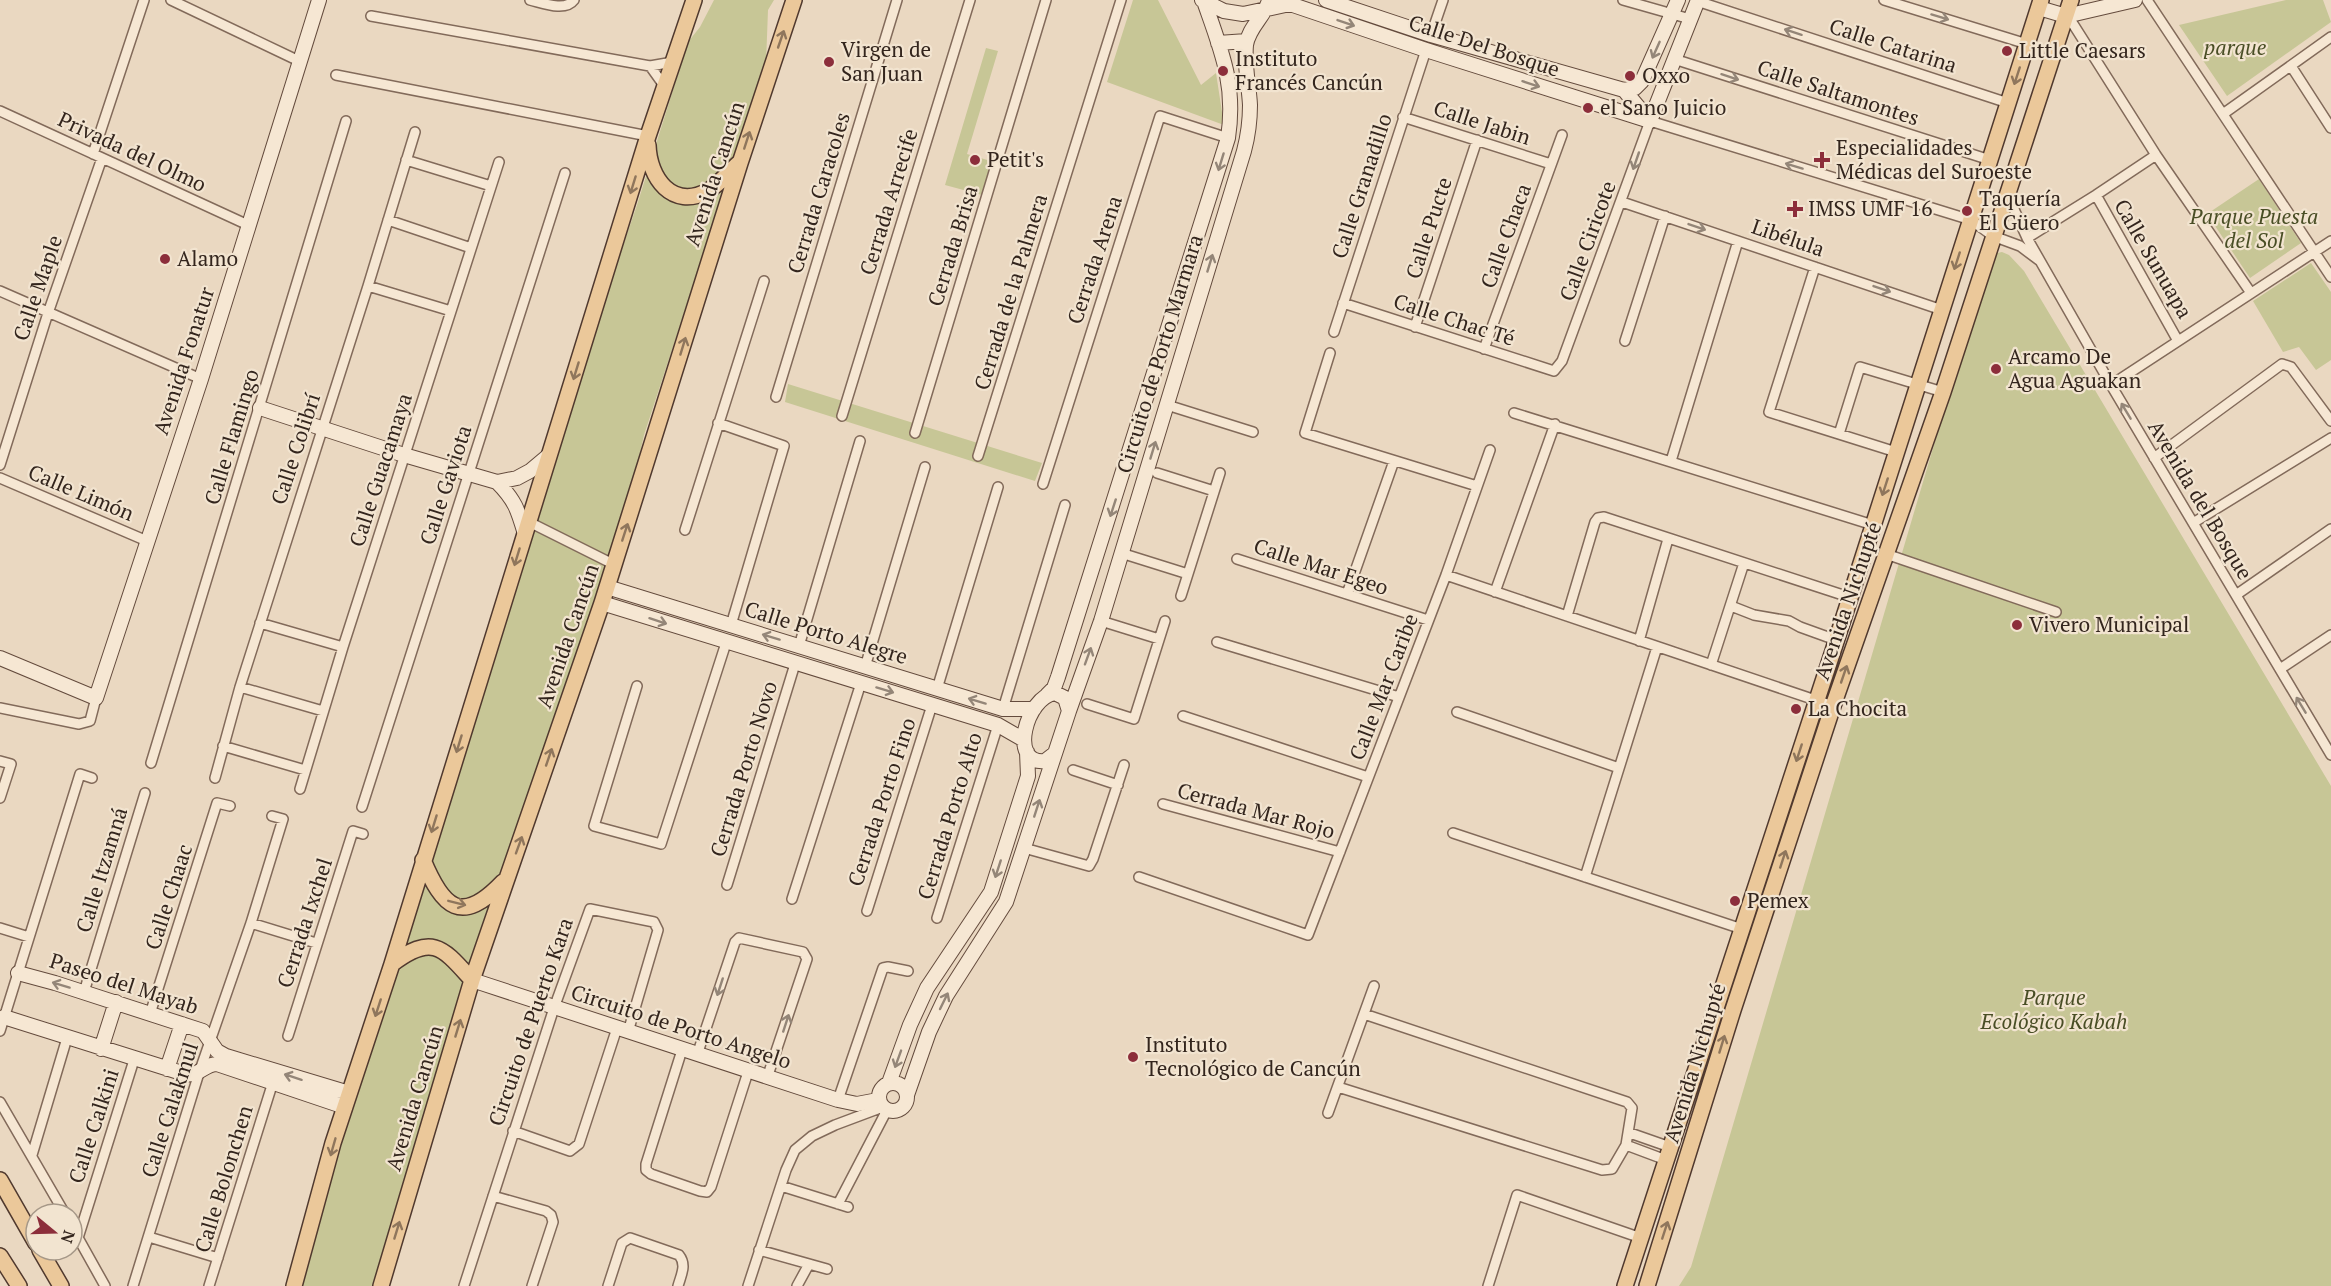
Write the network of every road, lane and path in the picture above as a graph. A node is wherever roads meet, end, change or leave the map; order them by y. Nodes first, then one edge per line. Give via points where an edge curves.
1 (144, 0) edge
2 (171, 0) edge
3 (319, 0) edge
4 (530, 0) edge
5 (574, 0) edge
6 (694, 0) edge
7 (897, 0) edge
8 (970, 0) edge
9 (1046, 0) edge
10 (1121, 0) edge
11 (1326, 0) edge
12 (1443, 0) edge
13 (1623, 0) edge
14 (1678, 0) edge
15 (1697, 0) edge
16 (1884, 0) edge
17 (2071, 0) edge
18 (2135, 0) edge
19 (2147, 0) edge
20 (1203, 2) edge
21 (1291, 2) edge
22 (1269, 4) edge
23 (2040, 4) edge
24 (790, 5) edge
25 (1362, 6) edge
26 (1672, 14) junction
27 (371, 16) dead end
28 (2067, 16) junction
29 (1690, 19) junction
30 (1431, 35) junction
31 (2331, 37) edge
32 (1247, 41) junction
33 (1218, 43) junction
34 (2027, 44) junction
35 (1426, 50) junction
36 (1674, 59) junction
37 (299, 61) junction
38 (674, 62) junction
39 (650, 66) junction
40 (2291, 66) junction
41 (336, 75) dead end
42 (665, 87) junction
43 (1624, 90) junction
44 (2008, 103) junction
45 (0, 111) edge
46 (2223, 114) junction
47 (1403, 117) junction
48 (346, 121) dead end
49 (1650, 121) junction
50 (2331, 128) edge
51 (415, 132) dead end
52 (1562, 135) dead end
53 (648, 136) junction
54 (1228, 138) junction
55 (1477, 140) junction
56 (2156, 155) junction
57 (97, 156) junction
58 (406, 160) junction
59 (1990, 160) junction
60 (499, 162) dead end
61 (740, 163) junction
62 (1551, 164) junction
63 (565, 173) dead end
64 (491, 186) junction
65 (2007, 194) junction
66 (2096, 195) junction
67 (1622, 202) junction
68 (1665, 216) junction
69 (388, 220) junction
70 (1971, 220) junction
71 (248, 225) junction
72 (1993, 236) junction
73 (2027, 238) junction
74 (1738, 241) junction
75 (2331, 241) edge
76 (471, 248) junction
77 (2314, 252) junction
78 (2040, 261) junction
79 (1815, 267) junction
80 (2331, 277) edge
81 (764, 281) dead end
82 (368, 286) junction
83 (0, 291) edge
84 (2251, 293) junction
85 (1343, 303) junction
86 (1942, 309) junction
87 (451, 311) junction
88 (48, 313) junction
89 (1415, 327) junction
90 (1334, 332) dead end
91 (1625, 341) dead end
92 (2178, 341) junction
93 (1484, 349) junction
94 (1330, 353) dead end
95 (1554, 371) joint
96 (201, 379) junction
97 (1918, 384) junction
98 (2111, 385) junction
99 (1943, 392) junction
100 (776, 397) dead end
101 (1167, 405) junction
102 (260, 408) junction
103 (1514, 413) dead end
104 (842, 416) dead end
105 (2331, 421) edge
106 (718, 423) junction
107 (1555, 424) junction
108 (322, 428) junction
109 (1253, 432) dead end
110 (915, 434) dead end
111 (1839, 434) junction
112 (2331, 438) edge
113 (860, 441) dead end
114 (1490, 450) dead end
115 (1896, 452) junction
116 (404, 455) junction
117 (549, 456) junction
118 (978, 456) dead end
119 (2154, 458) junction
120 (1394, 461) junction
121 (1671, 461) junction
122 (0, 465) edge
123 (925, 467) dead end
124 (469, 473) junction
125 (1157, 473) dead end
126 (1220, 473) dead end
127 (0, 477) edge
128 (497, 482) junction
129 (1043, 484) dead end
130 (1478, 486) junction
131 (998, 487) dead end
132 (1214, 491) junction
133 (1065, 505) dead end
134 (2193, 523) junction
135 (1873, 525) junction
136 (527, 528) junction
137 (2331, 529) edge
138 (685, 530) dead end
139 (1668, 539) junction
140 (147, 541) junction
141 (1121, 554) junction
142 (1886, 554) junction
143 (1237, 559) dead end
144 (1744, 563) junction
145 (615, 565) junction
146 (1188, 574) junction
147 (1446, 575) junction
148 (608, 586) junction
149 (1495, 591) junction
150 (1347, 594) junction
151 (2236, 595) junction
152 (1181, 596) dead end
153 (1849, 597) junction
154 (602, 603) junction
155 (1731, 606) junction
156 (2056, 612) dead end
157 (1567, 616) junction
158 (1428, 620) junction
159 (1101, 621) junction
160 (1165, 621) dead end
161 (260, 622) junction
162 (731, 625) junction
163 (2331, 635) edge
164 (1159, 639) junction
165 (1638, 640) junction
166 (1836, 640) junction
167 (726, 642) junction
168 (1217, 642) dead end
169 (799, 646) junction
170 (343, 647) junction
171 (1657, 647) junction
172 (0, 658) edge
173 (795, 664) junction
174 (1711, 665) junction
175 (865, 667) junction
176 (2280, 669) junction
177 (861, 683) junction
178 (637, 686) dead end
179 (240, 687) junction
180 (937, 689) junction
181 (1047, 695) junction
182 (1399, 697) junction
183 (96, 698) junction
184 (1816, 701) junction
185 (1087, 704) dead end
186 (932, 705) junction
187 (1833, 706) junction
188 (0, 708) edge
189 (1003, 709) junction
190 (1034, 709) junction
191 (322, 711) junction
192 (1069, 711) junction
193 (1457, 711) dead end
194 (1183, 716) dead end
195 (998, 725) junction
196 (223, 746) junction
197 (1026, 746) junction
198 (1054, 754) junction
199 (2331, 755) edge
200 (0, 761) edge
201 (151, 763) dead end
202 (1124, 765) dead end
203 (1619, 768) junction
204 (305, 770) junction
205 (1073, 770) dead end
206 (1368, 777) junction
207 (92, 778) dead end
208 (215, 778) dead end
209 (1118, 785) junction
210 (300, 789) dead end
211 (145, 793) dead end
212 (0, 798) edge
213 (1163, 804) dead end
214 (230, 806) dead end
215 (362, 807) dead end
216 (272, 816) dead end
217 (1453, 833) dead end
218 (363, 834) dead end
219 (1024, 848) junction
220 (1340, 852) junction
221 (423, 860) junction
222 (1139, 877) dead end
223 (1585, 877) junction
224 (507, 878) junction
225 (727, 885) dead end
226 (792, 899) dead end
227 (867, 910) dead end
228 (937, 918) dead end
229 (251, 924) junction
230 (0, 928) edge
231 (1742, 929) junction
232 (29, 937) junction
233 (316, 944) junction
234 (392, 964) junction
235 (908, 971) dead end
236 (18, 974) junction
237 (472, 980) junction
238 (1374, 986) dead end
239 (84, 992) junction
240 (116, 1002) junction
241 (1717, 1006) junction
242 (554, 1008) junction
243 (1732, 1010) junction
244 (150, 1014) junction
245 (1364, 1014) junction
246 (4, 1017) junction
247 (182, 1024) junction
248 (910, 1025) junction
249 (623, 1030) junction
250 (0, 1031) edge
251 (929, 1032) junction
252 (288, 1036) dead end
253 (67, 1038) junction
254 (211, 1043) junction
255 (101, 1048) junction
256 (682, 1050) junction
257 (697, 1055) junction
258 (134, 1060) junction
259 (167, 1070) junction
260 (748, 1072) junction
261 (199, 1073) junction
262 (767, 1078) junction
263 (273, 1083) junction
264 (889, 1083) junction
265 (1338, 1087) junction
266 (907, 1095) junction
267 (347, 1100) junction
268 (838, 1100) junction
269 (0, 1102) edge
270 (882, 1106) junction
271 (1328, 1113) dead end
272 (513, 1131) junction
273 (1630, 1132) junction
274 (1626, 1145) junction
275 (1668, 1153) junction
276 (32, 1155) junction
277 (0, 1180) edge
278 (781, 1186) junction
279 (493, 1196) junction
280 (57, 1202) edge
281 (84, 1219) edge
282 (24, 1222) edge
283 (148, 1237) junction
284 (1641, 1238) junction
285 (84, 1249) edge
286 (759, 1250) junction
287 (0, 1256) edge
288 (218, 1258) junction
289 (47, 1262) edge
290 (809, 1264) junction
291 (827, 1269) dead end
292 (19, 1286) edge
293 (60, 1286) edge
294 (105, 1286) edge
295 (133, 1286) edge
296 (209, 1286) edge
297 (294, 1286) edge
298 (381, 1286) edge
299 (464, 1286) edge
300 (532, 1286) edge
301 (608, 1286) edge
302 (678, 1286) edge
303 (748, 1286) edge
304 (797, 1286) edge
305 (1488, 1286) edge
306 (1625, 1286) edge
307 (1647, 1286) edge

1 - 57 street, Calle Maple
2 - 37 street
3 - 37 street, Avenida Fonatur
4 - 5 street via 562,7
6 - 38 main road
7 - 100 street, Cerrada Caracoles
8 - 104 street, Cerrada Arrecife
9 - 110 street, Cerrada Brisa
10 - 118 street, Cerrada de la Palmera
11 - 25 street, Calle Del Bosque
12 - 30 street
13 - 26 street
14 - 26 street
15 - 29 street
44 -> 15 street, Calle Catarina
16 -> 34 street
17 - 28 main road, Avenida Nichupté
18 - 28 street
19 - 46 street
20 - 22 street, Calle Del Bosque via 1243,14
20 - 33 street, Circuito de Porto Marmara
21 - 22 street, Calle Del Bosque
21 -> 35 street, Calle Del Bosque
22 - 32 street, Circuito de Porto Marmara via 1251,28
23 - 28 street
23 - 34 main road, Avenida Nichupté
61 -> 24 main road, Avenida Cancún
25 - 30 street, Calle Del Bosque
26 - 29 street
26 -> 43 street via 1642,81 1635,88
27 - 39 street
28 - 56 street
28 - 65 main road, Avenida Nichupté
29 - 36 street
30 - 43 street, Calle Del Bosque
31 - 40 street
32 - 33 street
101 -> 32 street, Circuito de Porto Marmara via 1249,132
33 - 54 street, Circuito de Porto Marmara via 1230,83 1232,113
34 -> 44 main road, Avenida Nichupté
35 - 47 street, Calle Granadillo
35 -> 49 street, Calle Del Bosque
36 - 49 street
36 -> 59 street, Calle Saltamontes
37 - 71 street, Avenida Fonatur
38 - 39 street
38 - 42 main road
39 - 42 street
40 - 46 street
40 - 50 street
41 - 53 street
42 - 53 main road
43 - 49 street
44 - 59 main road, Avenida Nichupté
45 - 57 street, Privada del Olmo
46 - 77 street
47 - 55 street, Calle Jabin
47 - 85 street, Calle Granadillo
48 - 102 street, Calle Flamingo
49 -> 67 street, Calle Ciricote
70 -> 49 street, Avenida del Bosque
51 - 58 street, Calle Colibrí
52 - 62 street, Calle Chaca
53 - 61 main road via 656,177 676,195 704,193
53 -> 117 main road
54 - 129 street, Cerrada Arena via 1160,116
54 -> 181 street, Circuito de Porto Marmara via 1058,677
55 - 62 street, Calle Jabin
55 - 89 street, Calle Pucte
56 - 66 street
56 - 84 street
57 - 71 street, Privada del Olmo
57 - 88 street, Calle Maple
58 - 64 street
58 - 69 street, Calle Colibrí
59 - 70 main road, Avenida Nichupté
60 - 64 street, Calle Guacamaya
145 -> 61 main road, Avenida Cancún
62 - 93 street, Calle Chaca
63 - 124 street, Calle Gaviota
64 - 76 street, Calle Guacamaya
65 - 72 main road, Avenida Nichupté
65 - 73 street, Avenida del Bosque
66 - 73 street
66 - 92 street, Calle Sunuapa
67 - 68 street, Libélula
67 - 95 street, Calle Ciricote via 1562,361
68 -> 74 street, Libélula
68 - 91 street
69 - 76 street
69 - 82 street, Calle Colibrí
70 - 72 street, Avenida del Bosque
70 -> 86 main road, Avenida Nichupté
71 - 96 street, Avenida Fonatur
72 - 78 street, Avenida del Bosque via 2020,246
72 - 99 main road, Avenida Nichupté
73 - 78 street, Avenida del Bosque
74 - 79 street, Libélula
74 - 121 street
75 - 77 street
76 - 87 street, Calle Guacamaya
77 - 80 street
77 - 84 street
78 - 98 street, Avenida del Bosque
79 -> 86 street, Libélula
79 - 111 street via 1769,412
81 - 106 street
82 - 87 street
82 - 108 street, Calle Colibrí
83 - 88 street
84 - 92 street
85 - 89 street, Calle Chac Té
85 - 90 street, Calle Granadillo
86 - 97 main road, Avenida Nichupté
87 - 116 street, Calle Guacamaya
88 - 96 street
88 - 122 street, Calle Maple
89 - 93 street, Calle Chac Té
92 - 98 street
93 - 95 street, Calle Chac Té
94 - 120 street via 1305,433
96 - 140 street, Avenida Fonatur
97 - 99 street
97 - 111 street via 1860,367
97 - 115 main road, Avenida Nichupté
119 -> 98 street, Avenida del Bosque
99 - 142 main road, Avenida Nichupté
101 - 109 street
141 -> 101 street, Circuito de Porto Marmara
102 - 108 street
102 - 201 street, Calle Flamingo
103 - 107 street
105 - 119 street via 2291,367 2282,364
106 - 138 street
106 - 162 street via 784,446
107 - 121 street
107 - 149 street
108 - 116 street
108 - 161 street, Calle Colibrí
111 - 115 street
112 - 134 street
113 - 169 street
114 - 130 street, Calle Mar Caribe
115 -> 135 main road, Avenida Nichupté
116 - 124 street
116 - 170 street, Calle Guacamaya
117 - 128 street via 517,478
117 - 136 main road
119 - 134 street, Avenida del Bosque
120 - 130 street
120 - 150 street
121 - 135 street
123 - 175 street
124 - 128 street
124 - 215 street, Calle Gaviota
125 - 132 street
126 - 132 street
127 - 140 street, Calle Limón
128 - 136 street via 511,495
130 - 147 street, Calle Mar Caribe
131 - 180 street
132 - 146 street
133 - 189 street
134 - 151 street, Avenida del Bosque
135 - 153 main road, Avenida Nichupté
136 - 145 street
136 -> 221 main road
137 - 151 street
139 - 144 street
139 - 157 street via 1598,518
139 - 165 street
140 - 183 street, Avenida Fonatur
141 - 146 street
141 - 159 street, Circuito de Porto Marmara
142 - 156 street
187 -> 142 main road, Avenida Nichupté
143 - 150 street, Calle Mar Egeo
144 - 153 street
144 - 155 street
145 - 148 main road, Avenida Cancún
146 - 152 street
147 - 149 street
147 - 158 street, Calle Mar Caribe
148 - 154 main road, Avenida Cancún
148 - 162 street, Calle Porto Alegre
149 - 157 street
150 - 158 street, Calle Mar Egeo
151 - 176 street, Avenida del Bosque
153 - 166 main road, Avenida Nichupté
154 -> 167 street, Calle Porto Alegre
224 -> 154 main road, Avenida Cancún
155 - 166 street via 1789,621
155 - 174 street
157 - 165 street
158 - 182 street, Calle Mar Caribe
159 - 164 street
192 -> 159 street, Circuito de Porto Marmara
160 - 164 street
161 - 170 street
161 - 179 street, Calle Colibrí
162 - 167 street
169 -> 162 street, Calle Porto Alegre
163 - 176 street
164 - 185 street via 1134,719
165 - 171 street
166 - 184 main road, Avenida Nichupté
167 - 173 street, Calle Porto Alegre
167 - 178 street via 661,844 594,826
168 - 182 street
169 - 175 street, Calle Porto Alegre
170 - 191 street, Calle Guacamaya
171 - 174 street
171 - 203 street
172 - 183 street
173 - 177 street, Calle Porto Alegre
173 - 225 street, Cerrada Porto Novo
174 - 184 street
175 - 177 street
175 - 180 street, Calle Porto Alegre
199 -> 176 street, Avenida del Bosque
177 -> 186 street, Calle Porto Alegre
177 - 226 street
179 - 191 street
179 - 196 street, Calle Colibrí
180 - 186 street
189 -> 180 street, Calle Porto Alegre
181 - 190 street, Circuito de Porto Marmara
181 - 192 street via 1062,695
182 - 206 street, Calle Mar Caribe
183 - 188 street via 90,721 79,724
184 - 187 street
184 -> 231 main road, Avenida Nichupté
186 - 195 street, Calle Porto Alegre
186 - 227 street, Cerrada Porto Fino
243 -> 187 main road, Avenida Nichupté
189 - 190 street, Calle Porto Alegre
189 - 195 street
190 - 197 street, Circuito de Porto Marmara via 1027,723
191 - 204 street, Calle Guacamaya
192 - 198 street, Circuito de Porto Marmara
193 - 203 street
194 - 206 street
195 - 197 street, Calle Porto Alegre
195 - 228 street, Cerrada Porto Alto
196 - 204 street
196 - 208 street, Calle Colibrí
197 - 198 street via 1038,762
197 -> 248 street, Circuito de Porto Marmara via 1028,776 991,892 940,967
219 -> 198 street, Circuito de Porto Marmara
200 - 212 street via 11,764
202 - 209 street
203 - 223 street
204 - 210 street, Calle Guacamaya
205 - 209 street
206 - 220 street, Calle Mar Caribe
207 - 232 street via 80,774
209 - 219 street via 1089,866
211 - 239 street, Calle Itzamná
213 - 220 street, Cerrada Mar Rojo
214 - 244 street, Calle Chaac via 217,803
216 - 229 street, Calle Calakmul via 283,819
217 - 223 street
218 - 233 street, Cerrada Ixchel via 353,831
251 -> 219 street, Circuito de Porto Marmara via 957,976 1006,902
220 - 222 street, Calle Mar Caribe via 1308,935
221 -> 224 main road via 439,893 455,905 467,906 487,898
221 - 234 main road
223 - 231 street
224 - 237 main road, Avenida Cancún
229 - 233 street
229 - 254 street, Calle Calakmul
230 - 232 street, Paseo del Mayab
231 - 241 main road, Avenida Nichupté
232 - 236 street
233 - 252 street, Cerrada Ixchel
234 - 237 main road via 415,950 435,948 451,956
234 -> 267 main road
235 - 268 street via 883,968
239 -> 236 street, Paseo del Mayab
236 - 246 street
237 - 242 street, Circuito de Porto Angelo
298 -> 237 main road, Avenida Cancún
238 - 245 street
239 - 240 street, Paseo del Mayab
240 - 244 street, Paseo del Mayab
240 - 255 street
241 - 243 main road
241 - 275 main road, Avenida Nichupté
242 - 249 street, Circuito de Porto Angelo
242 - 249 street, Circuito de Puerto Kara via 590,909 654,922 658,930
242 - 272 street, Circuito de Puerto Kara
307 -> 243 main road, Avenida Nichupté
244 - 247 street, Paseo del Mayab
245 - 265 street
245 - 273 street via 1627,1102 1632,1108
246 - 250 street
246 - 253 street
247 - 254 street, Paseo del Mayab via 203,1031
247 - 259 street
248 - 251 street
248 -> 264 street, Circuito de Porto Marmara
249 - 256 street, Circuito de Porto Angelo
249 - 272 street via 576,1149 570,1151
251 - 266 street, Circuito de Porto Marmara
253 - 255 street
253 - 276 street
254 - 261 street, Calle Calakmul
267 -> 254 street, Paseo del Mayab via 226,1056
255 - 258 street
256 - 257 street, Circuito de Porto Angelo
256 - 260 street via 646,1170 700,1191 711,1187
257 - 260 street, Circuito de Porto Angelo
262 -> 257 street via 807,959 803,952 739,938
258 - 259 street
258 - 281 street, Calle Calkini
259 - 261 street via 191,1076
260 - 262 street, Circuito de Porto Angelo
261 - 263 street via 210,1064 217,1064
261 - 283 street, Calle Calakmul
262 - 268 street, Circuito de Porto Angelo
263 - 267 street
263 - 288 street, Calle Bolonchen
264 - 266 street via 901,1084
264 - 270 street, Circuito de Porto Marmara via 880,1090
265 - 271 street
265 - 274 street via 1602,1170 1612,1169
266 - 270 street via 901,1108 892,1111
267 -> 297 main road
268 - 270 street, Circuito de Porto Angelo
269 - 276 street
270 - 278 street via 835,1125 795,1150
270 - 278 street via 843,1205
272 - 279 street, Circuito de Puerto Kara
273 - 274 street
273 - 275 street
274 - 275 street
275 - 284 main road, Avenida Nichupté
276 - 280 street
277 - 282 main road
278 - 286 street
279 - 299 street, Circuito de Puerto Kara
279 - 300 street via 551,1215 553,1222
283 - 288 street
283 - 295 street, Calle Calakmul
284 - 305 street via 1517,1195
284 - 306 main road, Avenida Nichupté
285 - 294 street
286 - 290 street
286 - 303 street
287 - 292 main road
288 - 296 street, Calle Bolonchen
289 - 293 main road
290 - 291 street
290 - 304 street
301 - 302 street via 622,1243 630,1238 679,1255 684,1267

